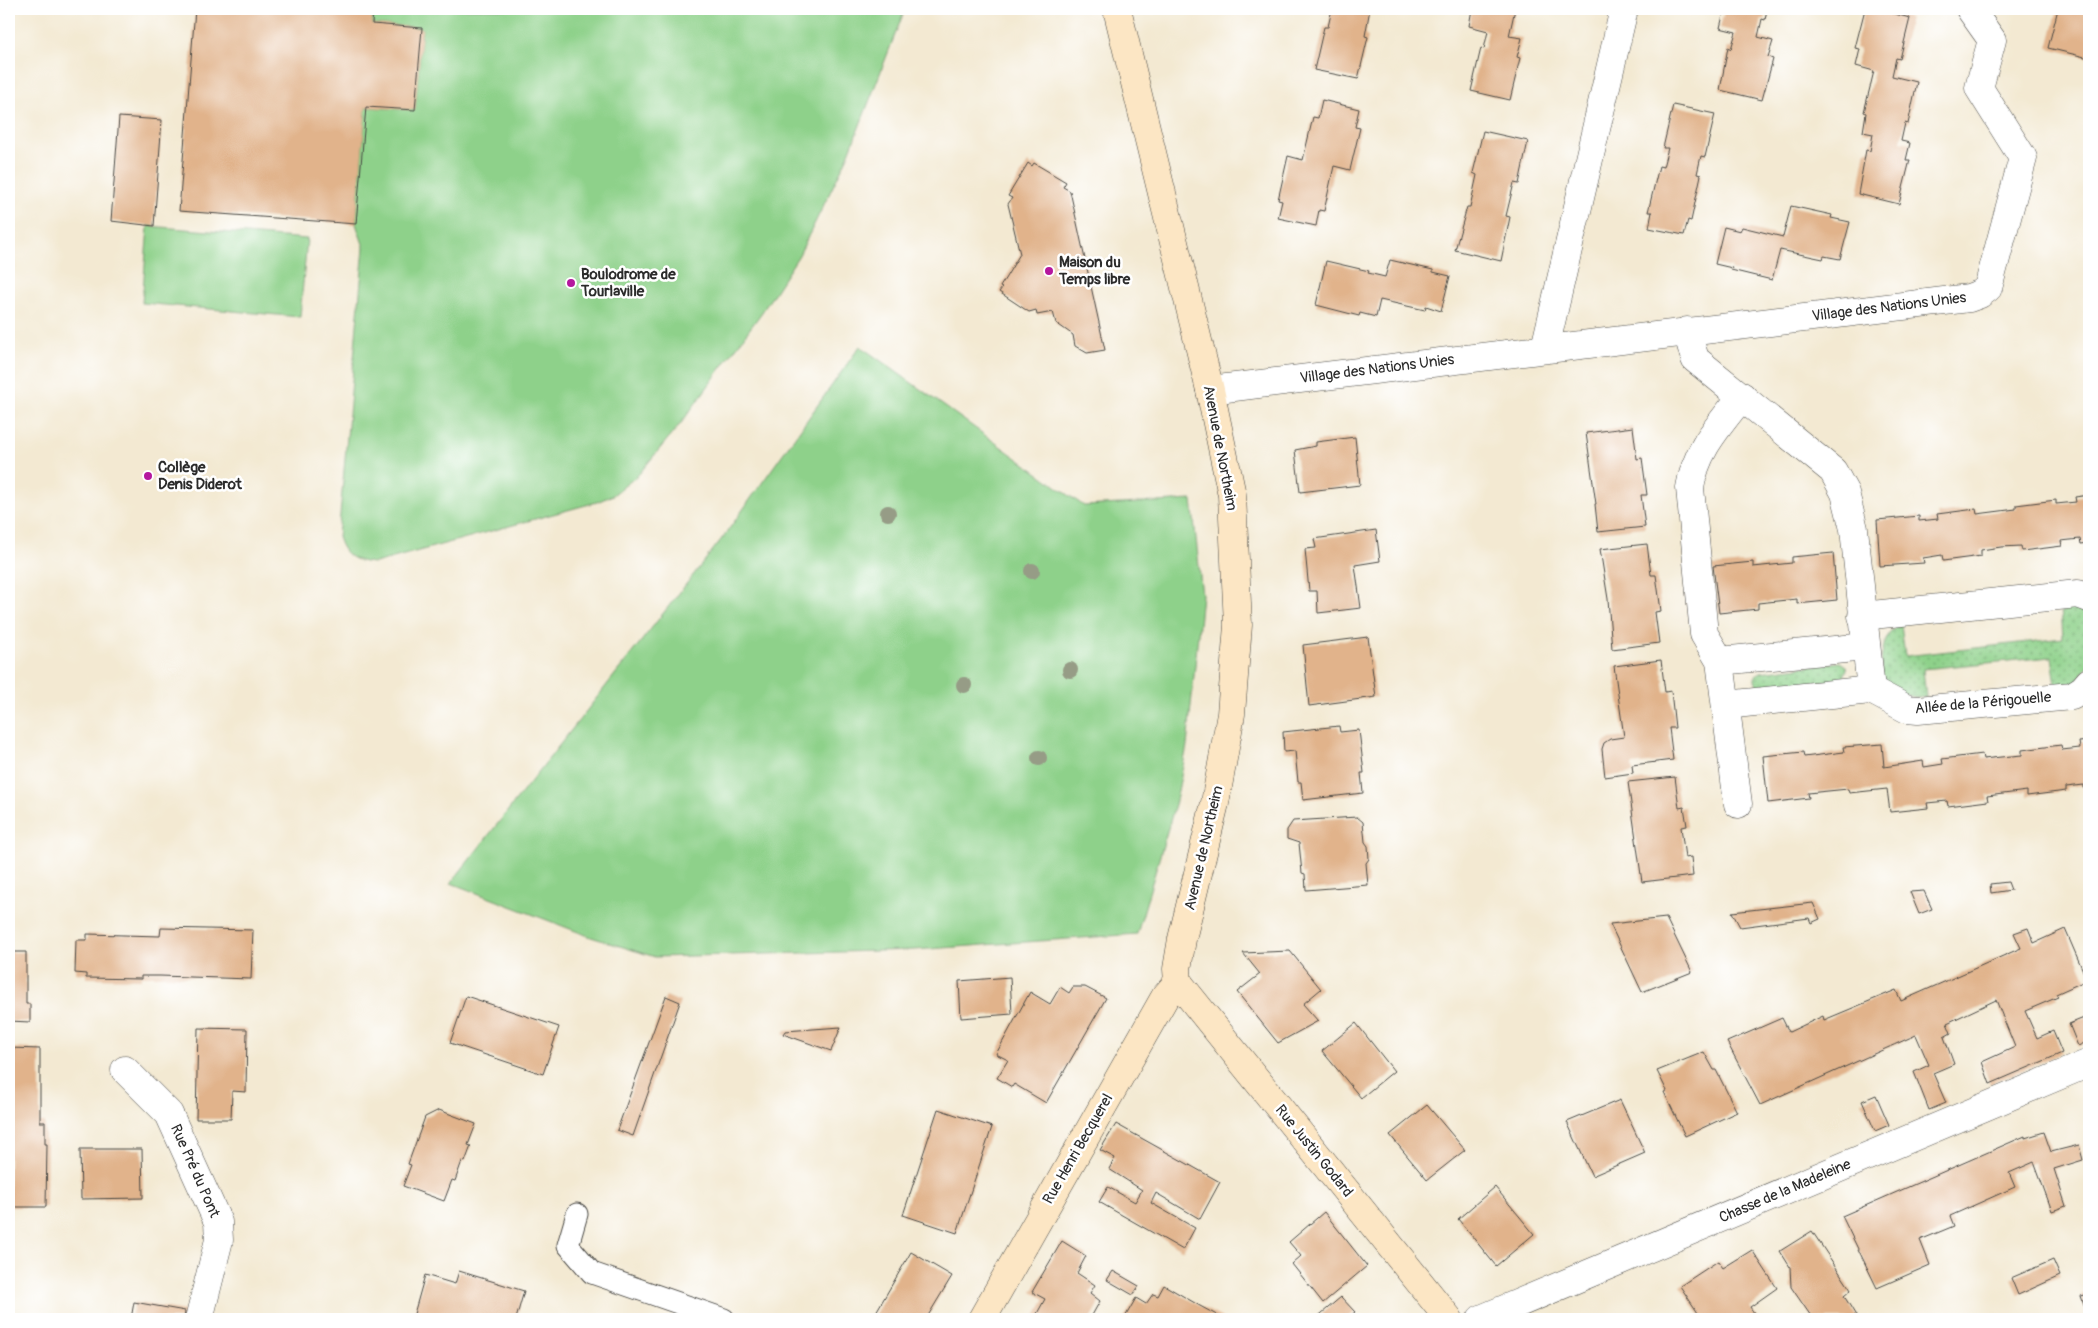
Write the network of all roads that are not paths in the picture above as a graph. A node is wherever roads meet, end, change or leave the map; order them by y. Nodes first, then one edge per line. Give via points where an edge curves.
1 (1117, 9) edge
2 (1624, 9) edge
3 (1970, 9) edge
4 (1687, 332) junction
5 (1545, 348) junction
6 (1210, 390) junction
7 (1742, 396) junction
8 (2089, 598) edge
9 (1862, 616) junction
10 (1866, 647) junction
11 (1720, 661) junction
12 (2089, 682) edge
13 (1871, 690) junction
14 (1726, 705) junction
15 (1738, 804) dead end
16 (1178, 982) junction
17 (2089, 1062) edge
18 (125, 1070) dead end
19 (577, 1214) dead end
20 (199, 1319) edge
21 (724, 1319) edge
22 (982, 1319) edge
23 (1449, 1319) edge
24 (1481, 1319) edge

1 - 6 street, Avenue de Northeim
2 - 5 street
3 - 4 street, Village des Nations Unies via 1992,40 1979,88 2023,158 1988,288 1969,298
4 - 5 street, Village des Nations Unies
4 - 7 street via 1695,359
5 - 6 street, Village des Nations Unies
6 - 16 street, Avenue de Northeim via 1232,495 1238,625 1231,714 1215,802 1182,939
7 - 9 street via 1833,471 1845,493 1854,529
7 - 11 street via 1702,449 1690,488 1704,634
8 - 9 street via 2078,594
9 - 10 street
10 - 11 street
10 - 13 street
11 - 14 street
12 - 13 street, Allée de la Périgouelle via 2072,696 1918,710 1907,709
13 - 14 street
14 - 15 street
16 - 22 street, Rue Henri Becquerel via 1165,997
16 - 23 street, Rue Justin Godard
17 - 24 street, Chasse de la Madeleine
18 - 20 street, Rue Pré du Pont via 169,1114 218,1222 219,1240
19 - 21 lane via 568,1244 592,1273

